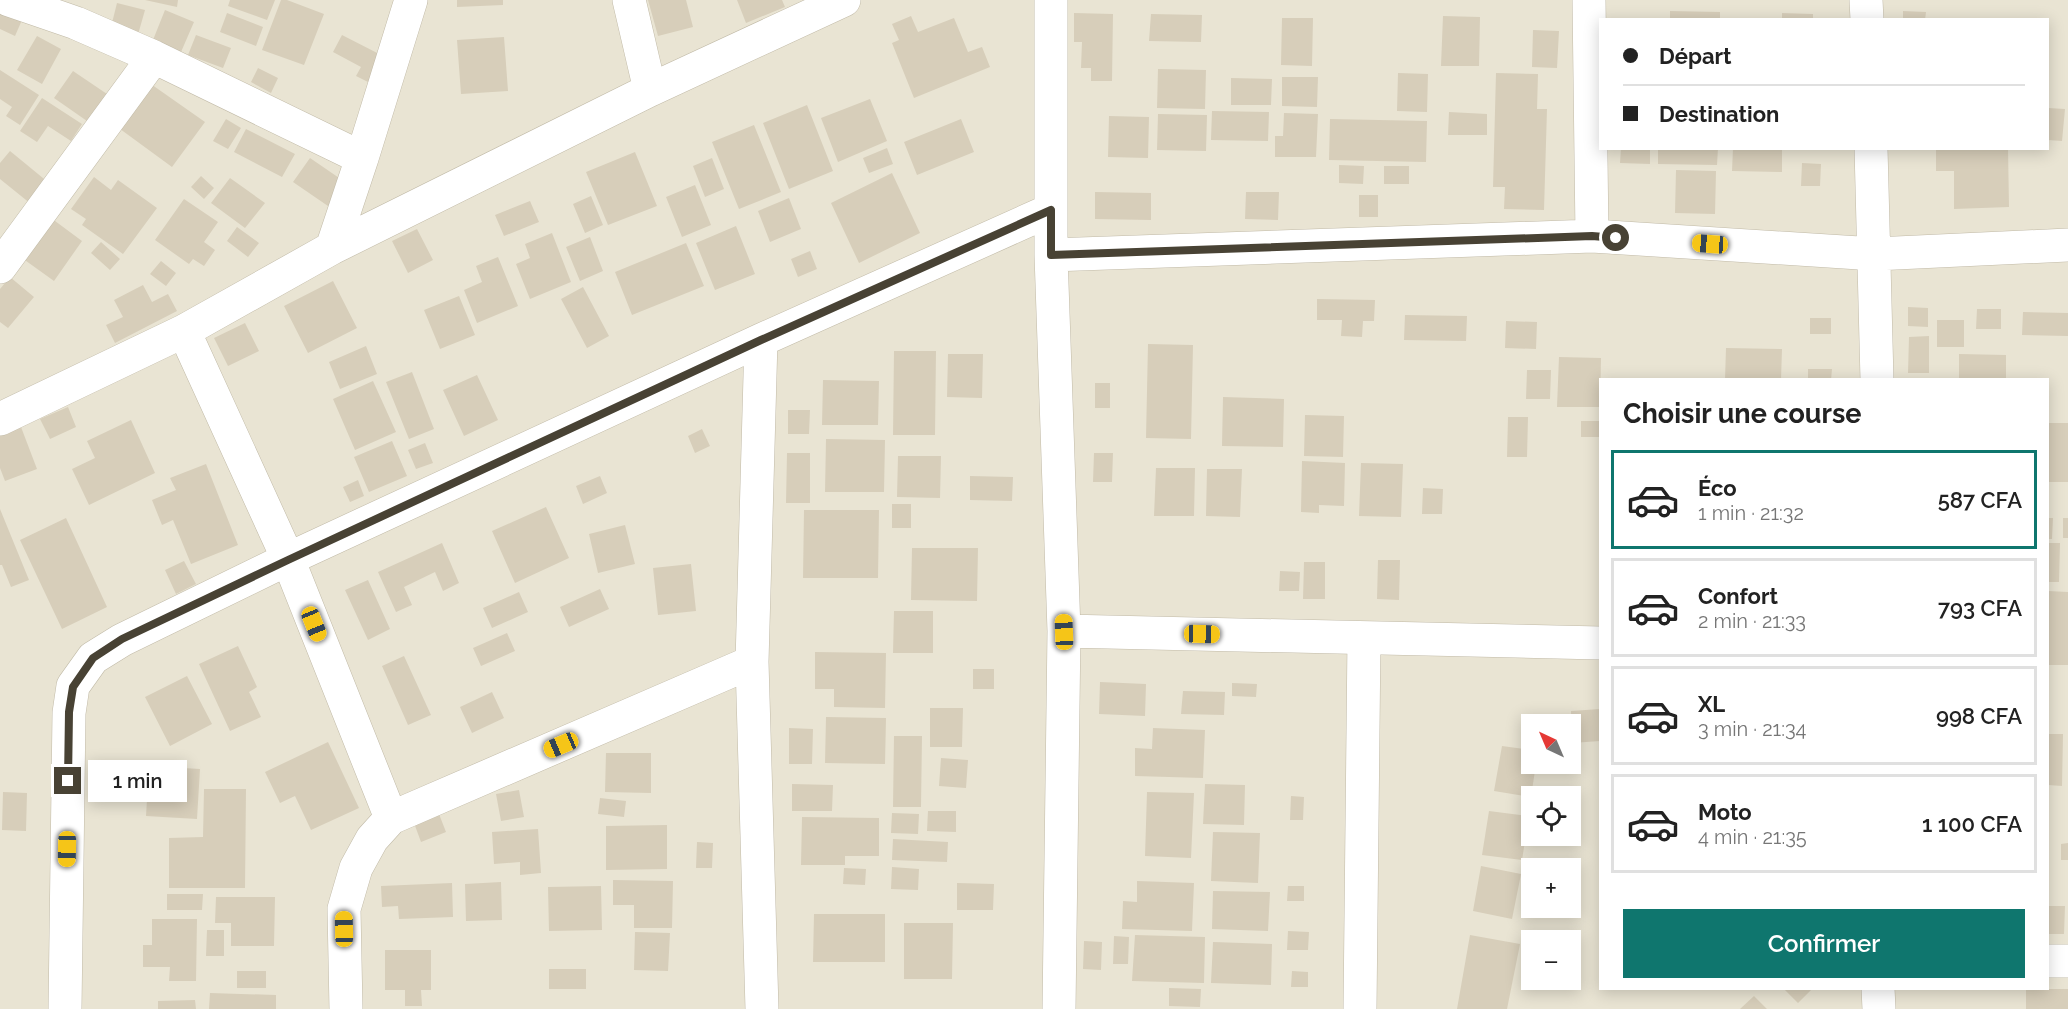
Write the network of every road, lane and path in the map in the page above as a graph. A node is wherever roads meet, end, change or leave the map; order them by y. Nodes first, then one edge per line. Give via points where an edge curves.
1 (9, 0) edge
2 (411, 0) edge
3 (629, 0) edge
4 (844, 0) edge
5 (1051, 0) edge
6 (1589, 0) edge
7 (1866, 0) edge
8 (1867, 18) edge
9 (154, 57) junction
10 (650, 90) junction
11 (1871, 150) edge
12 (362, 158) junction
13 (1051, 210) junction
14 (1592, 236) junction
15 (2068, 245) edge
16 (332, 248) junction
17 (1875, 254) junction
18 (1051, 255) junction
19 (0, 267) edge
20 (184, 331) junction
21 (761, 340) junction
22 (1877, 378) edge
23 (0, 419) edge
24 (288, 560) junction
25 (1064, 632) junction
26 (1364, 638) junction
27 (1599, 643) edge
28 (752, 662) junction
29 (391, 818) junction
30 (2049, 961) edge
31 (2068, 961) edge
32 (1878, 990) edge
33 (65, 1009) edge
34 (346, 1009) edge
35 (762, 1009) edge
36 (1059, 1009) edge
37 (1360, 1009) edge
38 (1878, 1009) edge

1 - 9 street via 76,23
2 - 12 street
3 - 10 street
4 - 10 street
5 - 13 street
6 - 14 street
7 - 8 street
9 - 12 street
9 - 19 street
10 - 16 street
11 - 17 street
12 - 16 street
13 - 18 street
13 - 21 street
14 - 17 street
14 - 18 street
15 - 17 street
16 - 20 street
17 - 22 street
18 - 25 street
20 - 23 street
20 - 24 street
21 - 24 street
21 - 28 street
24 - 29 street
24 - 33 street via 122,639 93,658 73,687 69,712
25 - 26 street
25 - 36 street
26 - 27 street
26 - 37 street
28 - 29 street
28 - 35 street
29 - 34 street via 372,839 356,868 344,909
30 - 31 street
32 - 38 street

